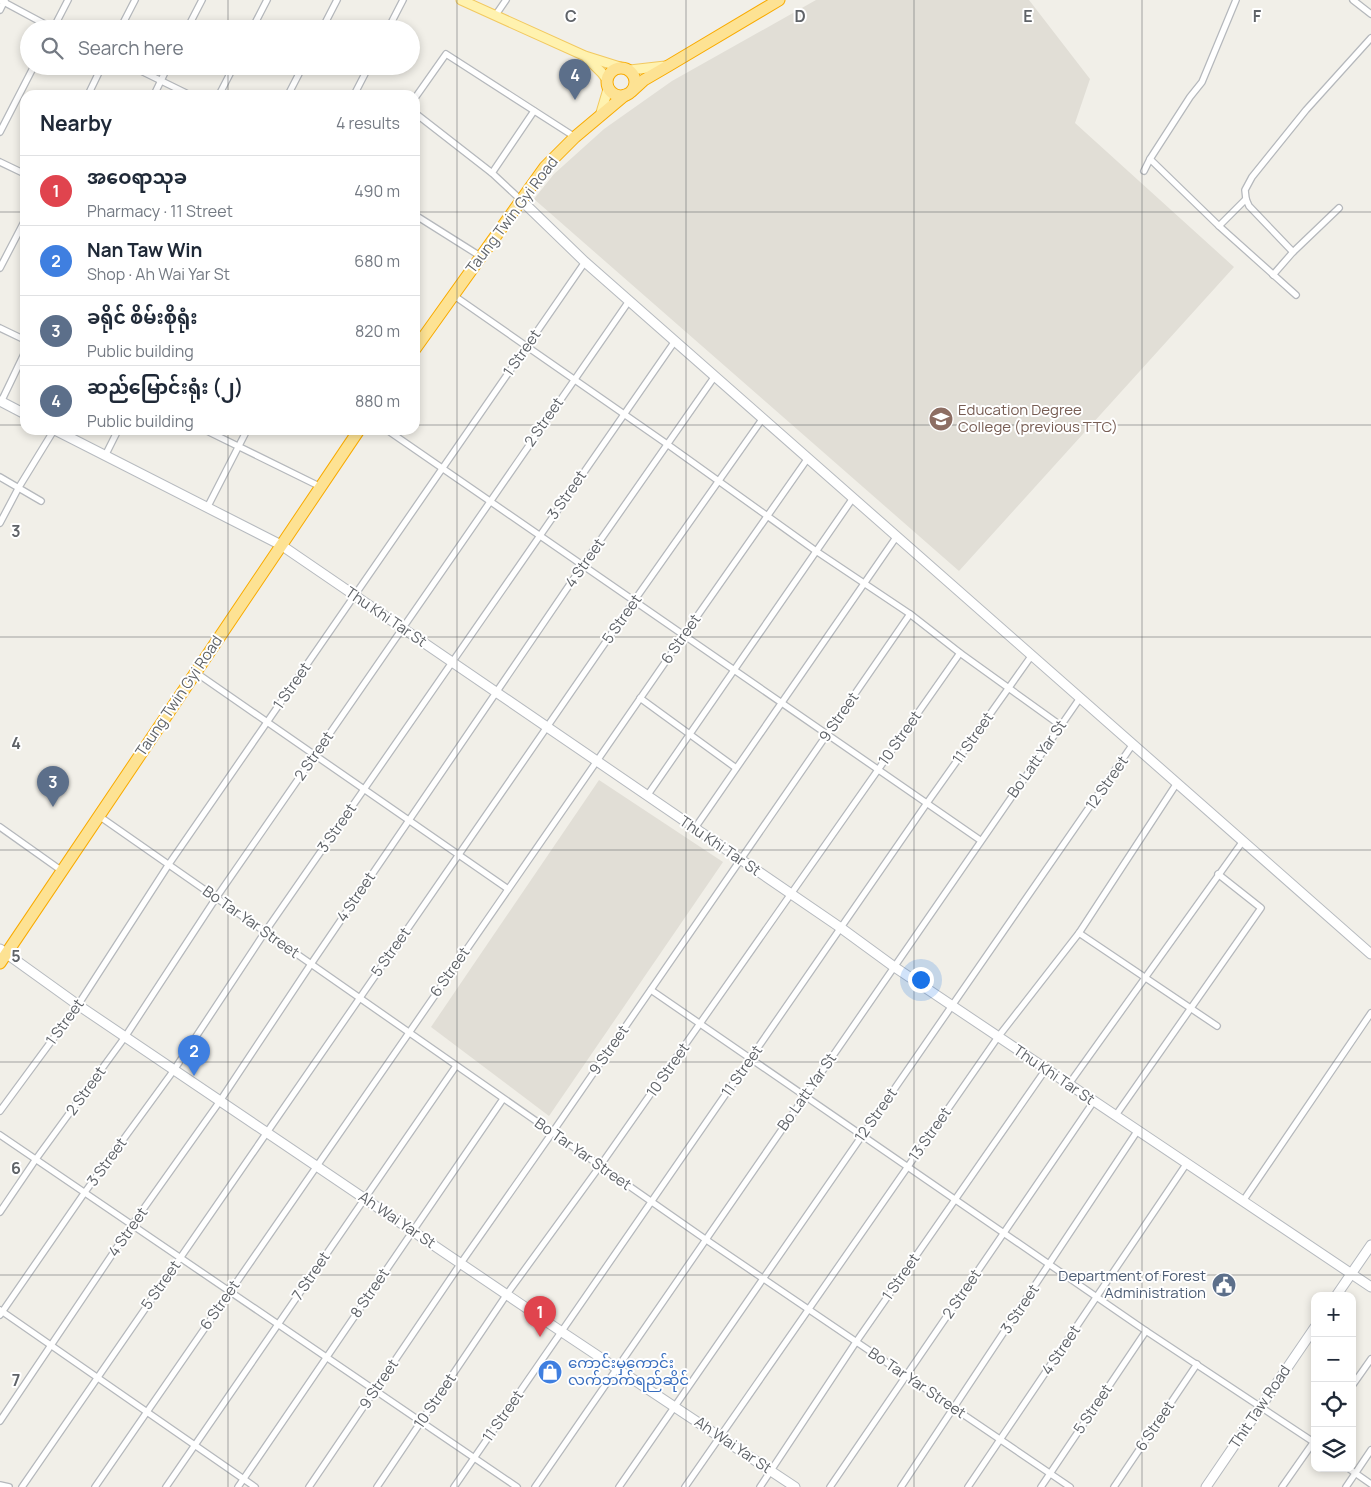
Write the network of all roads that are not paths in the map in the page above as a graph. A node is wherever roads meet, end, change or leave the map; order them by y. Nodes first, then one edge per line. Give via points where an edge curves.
1 (68, 0) edge
2 (135, 0) edge
3 (202, 0) edge
4 (267, 0) edge
5 (337, 0) edge
6 (403, 0) edge
7 (461, 0) edge
8 (506, 0) edge
9 (779, 0) edge
10 (1236, 0) edge
11 (1353, 0) edge
12 (3, 1) edge
13 (0, 10) edge
14 (1371, 14) edge
15 (495, 16) junction
16 (37, 20) edge
17 (58, 20) edge
18 (125, 20) edge
19 (192, 20) edge
20 (257, 20) edge
21 (327, 20) edge
22 (393, 20) edge
23 (1371, 38) edge
24 (585, 56) junction
25 (668, 66) junction
26 (625, 69) junction
27 (29, 75) edge
28 (98, 75) edge
29 (149, 75) edge
30 (164, 75) edge
31 (229, 75) edge
32 (298, 75) edge
33 (364, 75) edge
34 (161, 81) junction
35 (607, 84) junction
36 (22, 90) edge
37 (90, 90) edge
38 (156, 90) edge
39 (180, 90) edge
40 (222, 90) edge
41 (291, 90) edge
42 (357, 90) edge
43 (420, 91) edge
44 (20, 93) edge
45 (629, 93) junction
46 (534, 111) junction
47 (600, 116) junction
48 (420, 117) edge
49 (0, 132) edge
50 (575, 137) junction
51 (1150, 159) junction
52 (0, 162) edge
53 (1144, 171) dead end
54 (20, 172) edge
55 (492, 173) junction
56 (1246, 199) junction
57 (521, 200) junction
58 (1339, 208) dead end
59 (420, 218) edge
60 (1219, 226) junction
61 (20, 230) edge
62 (1293, 252) junction
63 (480, 256) junction
64 (585, 262) junction
65 (0, 268) edge
66 (1273, 275) junction
67 (453, 294) junction
68 (1296, 295) dead end
69 (629, 301) junction
70 (0, 328) edge
71 (20, 338) edge
72 (420, 341) edge
73 (675, 341) junction
74 (527, 346) junction
75 (20, 362) edge
76 (714, 376) junction
77 (574, 379) junction
78 (0, 402) edge
79 (20, 412) edge
80 (624, 414) junction
81 (763, 418) junction
82 (51, 435) edge
83 (64, 435) edge
84 (116, 435) edge
85 (215, 435) edge
86 (244, 435) edge
87 (356, 435) edge
88 (394, 435) edge
89 (667, 444) junction
90 (238, 446) junction
91 (105, 456) junction
92 (808, 458) junction
93 (442, 468) junction
94 (0, 477) edge
95 (718, 481) junction
96 (321, 486) junction
97 (19, 487) junction
98 (853, 498) junction
99 (41, 501) dead end
100 (489, 501) junction
101 (207, 508) junction
102 (767, 516) junction
103 (0, 523) edge
104 (539, 535) junction
105 (897, 536) junction
106 (281, 544) junction
107 (816, 551) junction
108 (583, 566) junction
109 (864, 583) junction
110 (354, 595) junction
111 (634, 601) junction
112 (910, 614) junction
113 (402, 628) junction
114 (684, 635) junction
115 (960, 653) junction
116 (1032, 655) junction
117 (452, 662) junction
118 (734, 670) junction
119 (196, 672) junction
120 (1008, 688) junction
121 (496, 692) junction
122 (640, 698) junction
123 (1080, 698) junction
124 (781, 702) junction
125 (267, 722) junction
126 (1060, 725) junction
127 (547, 727) junction
128 (690, 734) junction
129 (827, 734) junction
130 (1133, 744) junction
131 (314, 755) junction
132 (596, 761) junction
133 (736, 768) junction
134 (878, 769) junction
135 (1177, 782) junction
136 (364, 789) junction
137 (647, 796) junction
138 (927, 803) junction
139 (99, 816) junction
140 (409, 820) junction
141 (0, 827) edge
142 (694, 828) junction
143 (980, 840) junction
144 (1242, 841) junction
145 (458, 854) junction
146 (741, 860) junction
147 (168, 864) junction
148 (62, 871) junction
149 (1218, 874) junction
150 (508, 889) junction
151 (790, 894) junction
152 (216, 898) junction
153 (841, 928) junction
154 (265, 932) junction
155 (1079, 933) junction
156 (3, 951) edge
157 (1371, 954) edge
158 (0, 963) edge
159 (311, 964) junction
160 (893, 966) junction
161 (1145, 977) junction
162 (651, 990) junction
163 (359, 998) junction
164 (78, 1005) junction
165 (951, 1006) junction
166 (1191, 1008) junction
167 (1371, 1013) edge
168 (700, 1024) junction
169 (1217, 1026) dead end
170 (408, 1032) junction
171 (125, 1037) junction
172 (998, 1037) junction
173 (751, 1059) junction
174 (456, 1066) junction
175 (1046, 1069) junction
176 (174, 1070) junction
177 (1069, 1084) junction
178 (804, 1096) junction
179 (503, 1099) junction
180 (220, 1101) junction
181 (1094, 1101) junction
182 (0, 1111) edge
183 (1116, 1115) junction
184 (1138, 1130) junction
185 (268, 1133) junction
186 (552, 1133) junction
187 (0, 1135) edge
188 (862, 1136) junction
189 (36, 1159) junction
190 (1187, 1163) junction
191 (317, 1166) junction
192 (600, 1166) junction
193 (908, 1167) junction
194 (85, 1192) junction
195 (365, 1198) junction
196 (955, 1200) junction
197 (1243, 1201) junction
198 (652, 1202) junction
199 (0, 1212) edge
200 (132, 1225) junction
201 (412, 1230) junction
202 (1003, 1233) junction
203 (705, 1239) junction
204 (1371, 1245) edge
205 (180, 1257) junction
206 (460, 1263) junction
207 (1049, 1264) junction
208 (1351, 1273) junction
209 (763, 1279) junction
210 (1371, 1287) edge
211 (230, 1291) junction
212 (1339, 1292) edge
213 (507, 1294) junction
214 (1096, 1297) junction
215 (808, 1310) junction
216 (1, 1312) edge
217 (278, 1324) junction
218 (1146, 1331) junction
219 (562, 1332) junction
220 (1311, 1333) edge
221 (856, 1342) junction
222 (50, 1345) junction
223 (327, 1357) junction
224 (1371, 1359) edge
225 (1197, 1364) junction
226 (617, 1368) junction
227 (906, 1376) junction
228 (96, 1377) junction
229 (1355, 1382) edge
230 (376, 1390) junction
231 (675, 1406) junction
232 (1260, 1407) junction
233 (954, 1408) junction
234 (146, 1412) junction
235 (0, 1420) edge
236 (421, 1422) junction
237 (720, 1437) junction
238 (1000, 1440) junction
239 (1311, 1440) edge
240 (195, 1446) junction
241 (1311, 1446) edge
242 (1371, 1450) edge
243 (475, 1458) junction
244 (772, 1471) junction
245 (1353, 1472) edge
246 (1050, 1474) junction
247 (1355, 1474) junction
248 (243, 1479) junction
249 (1371, 1484) edge
250 (0, 1485) edge
251 (9, 1487) edge
252 (22, 1487) edge
253 (95, 1487) edge
254 (166, 1487) edge
255 (238, 1487) edge
256 (254, 1487) edge
257 (308, 1487) edge
258 (377, 1487) edge
259 (454, 1487) edge
260 (517, 1487) edge
261 (535, 1487) edge
262 (620, 1487) edge
263 (685, 1487) edge
264 (760, 1487) edge
265 (795, 1487) edge
266 (830, 1487) edge
267 (901, 1487) edge
268 (968, 1487) edge
269 (1041, 1487) edge
270 (1070, 1487) edge
271 (1114, 1487) edge
272 (1206, 1487) edge
273 (1282, 1487) edge
274 (1346, 1487) edge

1 - 17 street
2 - 18 street
3 - 19 street
4 - 20 street
5 - 21 street
6 - 22 street
7 - 15 main road
8 - 15 street
9 - 25 highway
10 - 51 street via 1202,82
11 - 14 street
12 - 13 street
12 - 16 street
15 - 24 main road
23 - 56 street via 1306,110 1252,177 1245,190
24 - 26 main road
24 - 35 main road via 602,73
25 - 26 main road
25 - 45 highway, Taung Twin Gyi Road
26 - 35 highway via 614,69
26 - 45 highway via 634,76 635,84
27 - 36 street
28 - 37 street
29 - 34 street
30 - 34 street
31 - 40 street
32 - 41 street
33 - 42 street
34 - 38 street
34 - 39 street
35 - 45 highway via 619,96
35 - 47 main road
43 - 46 street via 446,54
44 - 49 street
45 - 47 highway, Taung Twin Gyi Road
46 - 50 street
46 - 55 street
47 - 50 highway, Taung Twin Gyi Road
48 - 55 street
50 - 57 highway, Taung Twin Gyi Road via 545,167
51 - 53 street
51 - 60 street
52 - 54 street
55 - 57 street
56 - 60 street
56 - 62 street
57 - 63 highway, Taung Twin Gyi Road
57 - 64 street
58 - 62 street
59 - 63 street
60 - 66 street
61 - 65 street
62 - 66 street
63 - 67 highway, Taung Twin Gyi Road
64 - 69 street
64 - 74 street, 1 Street
66 - 68 street
67 - 72 highway, Taung Twin Gyi Road
67 - 74 street
69 - 73 street
69 - 77 street, 2 Street
70 - 71 street
73 - 76 street
73 - 80 street, 3 Street
74 - 77 street
74 - 93 street, 1 Street
75 - 78 street
76 - 81 street
76 - 89 street, 4 Street
77 - 80 street
77 - 100 street, 2 Street
78 - 79 street
80 - 89 street
80 - 104 street, 3 Street
81 - 92 street
81 - 95 street, 5 Street
82 - 97 street
83 - 91 street, Thu Khi Tar St
84 - 91 street
85 - 90 street
86 - 90 street
87 - 96 highway, Taung Twin Gyi Road
88 - 93 street
89 - 95 street
89 - 108 street, 4 Street
90 - 96 street
90 - 101 street
91 - 101 street, Thu Khi Tar St
92 - 98 street
92 - 102 street, 6 Street
93 - 100 street
93 - 110 street, 1 Street
94 - 97 street
95 - 102 street
95 - 111 street, 5 Street
96 - 106 highway, Taung Twin Gyi Road
97 - 99 street
97 - 103 street
98 - 105 street
98 - 107 street
100 - 104 street
100 - 113 street, 2 Street
101 - 106 street, Thu Khi Tar St
102 - 107 street
102 - 114 street, 6 Street
104 - 108 street
104 - 117 street, 3 Street
105 - 109 street
105 - 116 street
106 - 110 street, Thu Khi Tar St
106 - 119 highway, Taung Twin Gyi Road
107 - 109 street
107 - 118 street
108 - 111 street
108 - 121 street, 4 Street
109 - 112 street
109 - 124 street
110 - 113 street, Thu Khi Tar St
110 - 125 street, 1 Street
111 - 114 street
111 - 127 street, 5 Street
112 - 115 street
112 - 129 street, 9 Street
113 - 117 street, Thu Khi Tar St
113 - 131 street, 2 Street
114 - 118 street
114 - 122 street, 6 Street
115 - 120 street
115 - 134 street, 10 Street
116 - 120 street, 11 Street
116 - 123 street
117 - 121 street, Thu Khi Tar St
117 - 136 street, 3 Street
118 - 124 street
118 - 128 street
119 - 125 street
119 - 139 highway, Taung Twin Gyi Road
120 - 126 street
120 - 138 street, 11 Street
121 - 127 street, Thu Khi Tar St
121 - 140 street, 4 Street
122 - 128 street
122 - 132 street, 6 Street
123 - 126 street, Bo Latt Yar St
123 - 130 street
124 - 129 street
124 - 133 street
125 - 131 street
125 - 147 street, 1 Street
126 - 143 street, Bo Latt Yar St
127 - 132 street, Thu Khi Tar St
127 - 145 street, 5 Street
128 - 133 street
128 - 137 street
129 - 134 street
129 - 146 street, 9 Street
130 - 135 street
130 - 165 street, 12 Street
131 - 136 street
131 - 152 street, 2 Street
132 - 137 street, Thu Khi Tar St
132 - 150 street, 6 Street
133 - 142 street
134 - 138 street
134 - 151 street, 10 Street
135 - 144 street
135 - 155 street, 13 Street
136 - 140 street
136 - 154 street, 3 Street
137 - 142 street, Thu Khi Tar St
138 - 143 street
138 - 153 street, 11 Street
139 - 147 street, Bo Tar Yar Street
139 - 148 highway, Taung Twin Gyi Road
140 - 145 street
140 - 159 street, 4 Street
141 - 148 street
142 - 146 street, Thu Khi Tar St
143 - 160 street, Bo Latt Yar St
144 - 149 street
144 - 157 street
145 - 150 street
145 - 163 street, 5 Street
146 - 151 street, Thu Khi Tar St
146 - 162 street, 9 Street
147 - 152 street, Bo Tar Yar Street
147 - 164 street, 1 Street
148 - 156 highway, Taung Twin Gyi Road
149 - 161 street
149 - 166 street via 1261,908
150 - 170 street, 6 Street
151 - 153 street, Thu Khi Tar St
151 - 168 street, 10 Street
152 - 154 street, Bo Tar Yar Street
152 - 171 street, 2 Street
153 - 160 street, Thu Khi Tar St
153 - 173 street, 11 Street
154 - 159 street, Bo Tar Yar Street
154 - 176 street, 3 Street
155 - 161 street
155 - 172 street, 13 Street
156 - 158 highway, Taung Twin Gyi Road
156 - 164 street, Ah Wai Yar St
159 - 163 street, Bo Tar Yar Street
159 - 180 street, 4 Street
160 - 165 street, Thu Khi Tar St
160 - 178 street, Bo Latt Yar St
161 - 166 street
161 - 177 street
162 - 168 street
162 - 186 street, 9 Street
163 - 170 street, Bo Tar Yar Street
163 - 185 street, 5 Street
164 - 171 street, Ah Wai Yar St
164 - 182 street, 1 Street
165 - 172 street, Thu Khi Tar St
165 - 188 street, 12 Street
166 - 169 street
166 - 183 street
167 - 197 street
168 - 173 street
168 - 192 street, 10 Street
170 - 174 street, Bo Tar Yar Street
170 - 191 street, 6 Street
171 - 176 street, Ah Wai Yar St
171 - 189 street, 2 Street
172 - 175 street, Thu Khi Tar St
172 - 193 street, 13 Street
173 - 178 street
173 - 198 street, 11 Street
174 - 179 street, Bo Tar Yar Street
174 - 195 street, 7 Street
175 - 177 street, Thu Khi Tar St
175 - 196 street, 1 Street
176 - 180 street, Ah Wai Yar St
176 - 194 street, 3 Street
177 - 181 street, Thu Khi Tar St
178 - 188 street
178 - 203 street, Bo Latt Yar St
179 - 186 street, Bo Tar Yar Street
179 - 201 street, 8 Street
180 - 185 street, Ah Wai Yar St
180 - 200 street, 4 Street
181 - 183 street, Thu Khi Tar St
181 - 202 street, 2 Street
183 - 184 street, Thu Khi Tar St
184 - 190 street, Thu Khi Tar St
184 - 207 street, 3 Street
185 - 191 street, Ah Wai Yar St
185 - 205 street, 5 Street
186 - 192 street, Bo Tar Yar Street
186 - 206 street, 9 Street
187 - 189 street
188 - 193 street
188 - 209 street, 12 Street
189 - 194 street
189 - 199 street, 2 Street
190 - 197 street, Thu Khi Tar St
190 - 214 street, 4 Street
191 - 195 street, Ah Wai Yar St
191 - 211 street, 6 Street
192 - 198 street, Bo Tar Yar Street
192 - 213 street, 10 Street
193 - 196 street
193 - 215 street, 13 Street
194 - 200 street
194 - 216 street, 3 Street
195 - 201 street, Ah Wai Yar St
195 - 217 street, 7 Street
196 - 202 street
196 - 221 street, 1 Street
197 - 208 street, Thu Khi Tar St
198 - 203 street, Bo Tar Yar Street
198 - 219 street, 11 Street
200 - 205 street
200 - 222 street, 4 Street
201 - 206 street, Ah Wai Yar St
201 - 223 street, 8 Street
202 - 207 street
202 - 227 street, 2 Street
203 - 209 street, Bo Tar Yar Street
203 - 226 street, Bo Latt Yar St
204 - 208 street
205 - 211 street
205 - 228 street, 5 Street
206 - 213 street, Ah Wai Yar St
206 - 230 street, 9 Street
207 - 214 street
207 - 233 street, 3 Street
208 - 210 street, Thu Khi Tar St
208 - 212 street
209 - 215 street, Bo Tar Yar Street
209 - 231 street, 12 Street
211 - 217 street
211 - 234 street, 6 Street
213 - 219 street, Ah Wai Yar St
213 - 236 street, 10 Street
214 - 218 street
214 - 238 street, 4 Street
215 - 221 street, Bo Tar Yar Street
215 - 237 street, 13 Street
216 - 222 street
217 - 223 street
217 - 240 street, 7 Street
218 - 225 street
218 - 246 street, 5 Street
219 - 226 street, Ah Wai Yar St
219 - 243 street, 11 Street
220 - 232 street, Thit Taw Road
221 - 227 street, Bo Tar Yar Street
221 - 244 street, 1 Street
222 - 228 street
222 - 235 street, 4 Street
223 - 230 street
223 - 248 street, 8 Street
224 - 229 street
225 - 232 street
225 - 271 street, 6 Street
226 - 231 street, Ah Wai Yar St
226 - 261 street, Bo Latt Yar St
227 - 233 street, Bo Tar Yar Street
227 - 266 street, 2 Street
228 - 234 street
228 - 252 street, 5 Street
230 - 236 street
230 - 257 street, 9 Street
231 - 237 street, Ah Wai Yar St
231 - 262 street, 12 Street
232 - 239 street
232 - 272 street, Thit Taw Road
233 - 238 street, Bo Tar Yar Street
233 - 267 street, 3 Street
234 - 240 street
234 - 253 street, 6 Street
236 - 243 street
236 - 258 street, 10 Street
237 - 244 street, Ah Wai Yar St
237 - 263 street, 13 Street
238 - 246 street, Bo Tar Yar Street
238 - 268 street, 4 Street
240 - 248 street
240 - 254 street, 7 Street
241 - 273 street
242 - 247 street
243 - 259 street, 11 Street
243 - 260 street
244 - 264 street, 1 Street
244 - 265 street, Ah Wai Yar St
245 - 247 street
246 - 269 street, 5 Street
246 - 270 street, Bo Tar Yar Street
247 - 249 street
247 - 274 street
248 - 255 street, 8 Street
248 - 256 street
250 - 251 street

